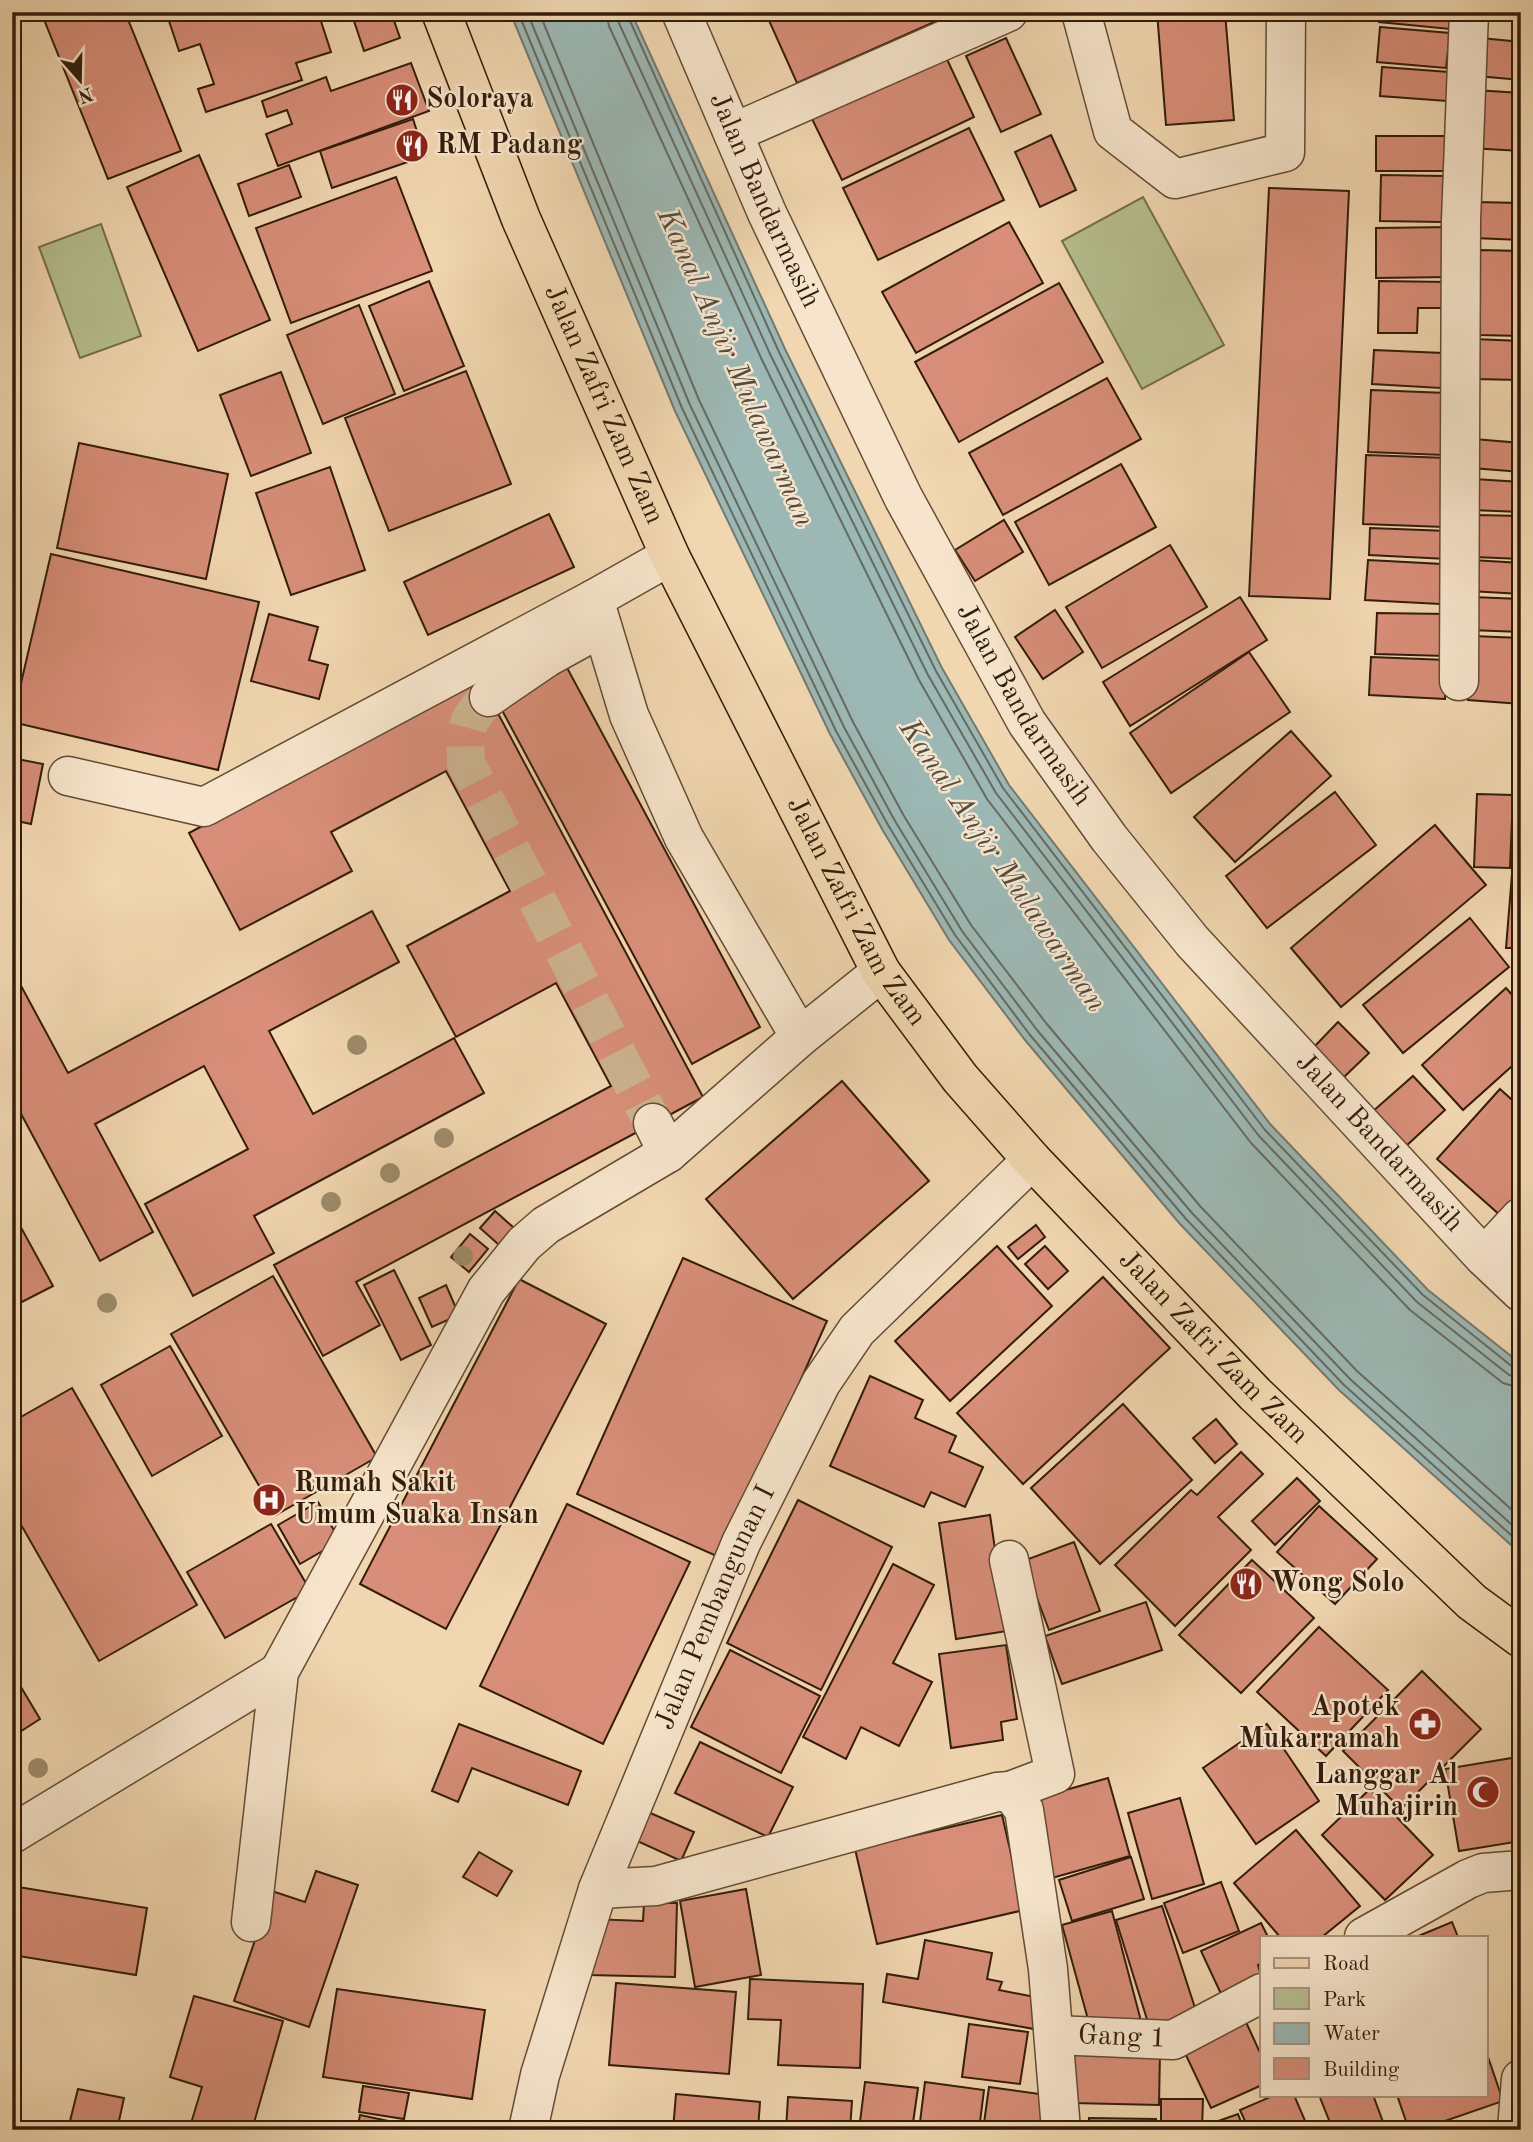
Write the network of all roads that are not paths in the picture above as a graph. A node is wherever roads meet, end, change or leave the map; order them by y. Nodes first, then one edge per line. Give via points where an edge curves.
1 (441, 12) edge
2 (681, 12) edge
3 (1008, 12) edge
4 (1081, 12) edge
5 (1286, 12) edge
6 (1469, 12) edge
7 (733, 133) junction
8 (670, 556) junction
9 (598, 613) junction
10 (1460, 681) dead end
11 (489, 697) tunnel mouth
12 (68, 776) dead end
13 (881, 972) junction
14 (800, 1037) junction
15 (1032, 1160) junction
16 (1521, 1217) edge
17 (1484, 1257) junction
18 (1521, 1292) edge
19 (1009, 1560) dead end
20 (1521, 1638) edge
21 (279, 1672) junction
22 (1010, 1791) junction
23 (12, 1834) edge
24 (1521, 1870) edge
25 (597, 1889) junction
26 (251, 1922) dead end
27 (1366, 1936) edge
28 (1260, 1994) edge
29 (1054, 2035) junction
30 (1521, 2079) edge
31 (1508, 2127) edge
32 (528, 2130) edge
33 (1061, 2130) edge

1 - 8 main road, Jalan Zafri Zam Zam via 521,219
2 - 7 street, Jalan Bandarmasih
3 - 7 street
4 - 5 street via 1113,131 1175,179 1285,152
6 - 10 street via 1461,220
7 - 17 street, Jalan Bandarmasih via 903,497 1027,723 1109,838 1192,941
8 - 9 street
8 - 13 main road, Jalan Zafri Zam Zam
9 - 11 street
9 - 12 street via 204,807
9 - 14 street via 629,715 684,838
13 - 14 street
13 - 15 main road, Jalan Zafri Zam Zam via 960,1078
14 - 21 street via 545,1225 503,1269 486,1291
15 - 20 main road, Jalan Zafri Zam Zam via 1255,1394 1472,1602
15 - 25 street, Jalan Pembangunan I via 858,1330 821,1383 741,1543
16 - 17 street
17 - 18 street, Jalan Bandarmasih
19 - 22 street via 1055,1774
21 - 23 street
21 - 26 street
22 - 25 street via 656,1886
22 - 29 street via 1024,1810
24 - 27 street via 1468,1879
25 - 32 street, Jalan Pembangunan I via 540,2075
28 - 29 street, Gang 1 via 1173,2040
29 - 33 street
30 - 31 street

